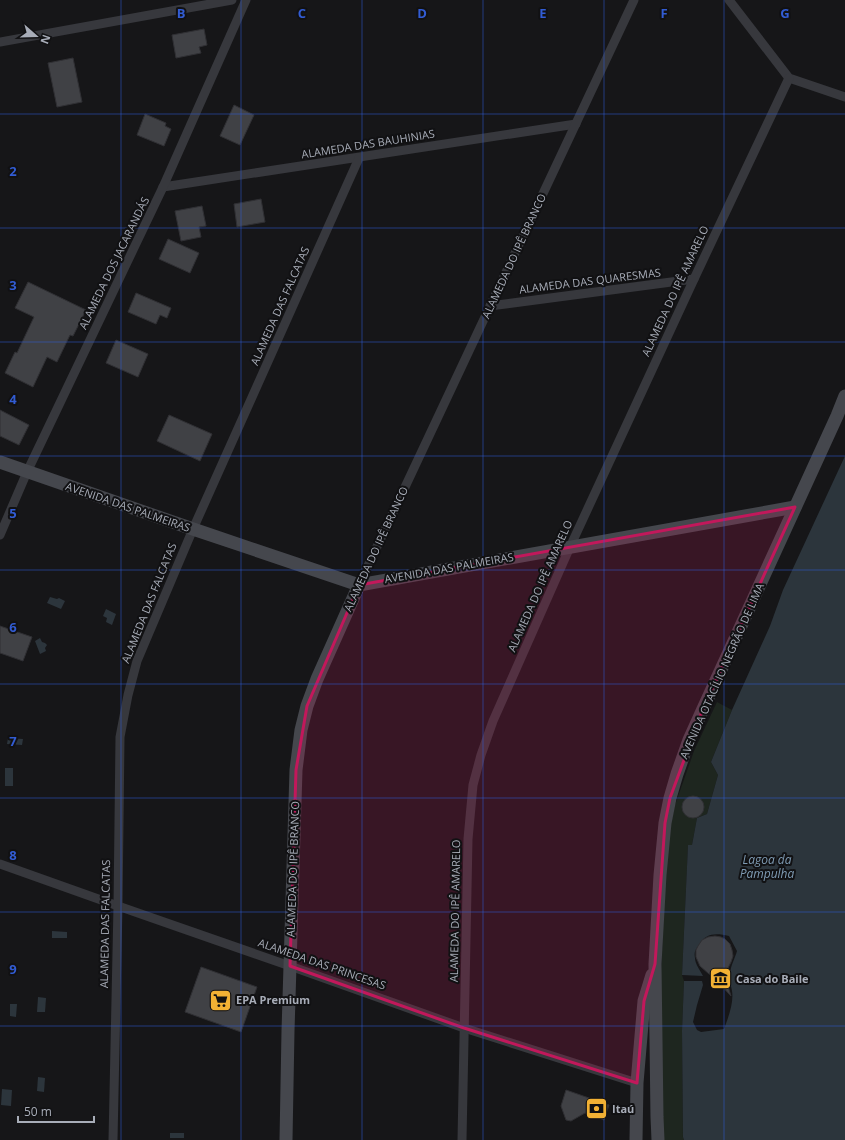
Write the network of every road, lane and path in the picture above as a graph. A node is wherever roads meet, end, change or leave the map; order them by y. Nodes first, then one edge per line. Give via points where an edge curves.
1 (232, 0) edge
2 (246, 0) edge
3 (634, 0) edge
4 (729, 0) edge
5 (0, 42) edge
6 (789, 78) junction
7 (845, 97) edge
8 (576, 124) junction
9 (359, 158) junction
10 (163, 188) junction
11 (694, 280) junction
12 (490, 306) junction
13 (845, 396) edge
14 (845, 404) edge
15 (837, 416) junction
16 (0, 462) edge
17 (26, 472) junction
18 (796, 507) junction
19 (193, 529) junction
20 (0, 535) edge
21 (570, 547) junction
22 (359, 585) junction
23 (0, 864) edge
24 (118, 906) junction
25 (655, 964) junction
26 (290, 966) junction
27 (464, 1028) junction
28 (637, 1083) junction
29 (657, 1118) junction
30 (113, 1140) edge
31 (286, 1140) edge
32 (462, 1140) edge
33 (636, 1140) edge
34 (658, 1140) edge

1 - 5 street
2 - 10 street, ALAMEDA DOS JACARANDÁS
3 - 8 street, ALAMEDA DO IPÊ BRANCO
4 - 6 street
6 - 7 street
6 - 11 street, ALAMEDA DO IPÊ AMARELO
8 - 9 street, ALAMEDA DAS BAUHINIAS
8 - 12 street, ALAMEDA DO IPÊ BRANCO
9 - 10 street, ALAMEDA DAS BAUHINIAS
9 - 19 street, ALAMEDA DAS FALCATAS
10 - 17 street, ALAMEDA DOS JACARANDÁS
11 - 12 street, ALAMEDA DAS QUARESMAS
11 - 21 street, ALAMEDA DO IPÊ AMARELO
12 - 22 street, ALAMEDA DO IPÊ BRANCO
13 - 15 street, AVENIDA OTACÍLIO NEGRÃO DE LIMA
14 - 15 street, AVENIDA OTACÍLIO NEGRÃO DE LIMA
15 - 18 street, AVENIDA OTACÍLIO NEGRÃO DE LIMA
16 - 17 street, AVENIDA DAS PALMEIRAS
17 - 19 street, AVENIDA DAS PALMEIRAS
17 - 20 street, ALAMEDA DOS JACARANDÁS
18 - 21 street, AVENIDA DAS PALMEIRAS
18 - 25 street, AVENIDA OTACÍLIO NEGRÃO DE LIMA via 703,709 670,798 664,823
19 - 22 street, AVENIDA DAS PALMEIRAS
19 - 24 street, ALAMEDA DAS FALCATAS via 137,661 126,702 120,737
21 - 22 street, AVENIDA DAS PALMEIRAS
21 - 27 street, ALAMEDA DO IPÊ AMARELO via 493,721 476,770 468,839
22 - 26 street, ALAMEDA DO IPÊ BRANCO via 317,679 301,730 296,770
23 - 24 street, ALAMEDA DAS PRINCESAS
24 - 26 street, ALAMEDA DAS PRINCESAS
24 - 30 street, ALAMEDA DAS FALCATAS
25 - 28 street, AVENIDA OTACÍLIO NEGRÃO DE LIMA via 644,1001
25 - 29 street, AVENIDA OTACÍLIO NEGRÃO DE LIMA
26 - 27 street, ALAMEDA DAS PRINCESAS
26 - 31 street, ALAMEDA DO IPÊ BRANCO
27 - 28 street, ALAMEDA DAS PRINCESAS
27 - 32 street, ALAMEDA DO IPÊ AMARELO
28 - 29 street via 646,1086 650,1092
28 - 33 street, AVENIDA OTACÍLIO NEGRÃO DE LIMA
29 - 34 street, AVENIDA OTACÍLIO NEGRÃO DE LIMA

